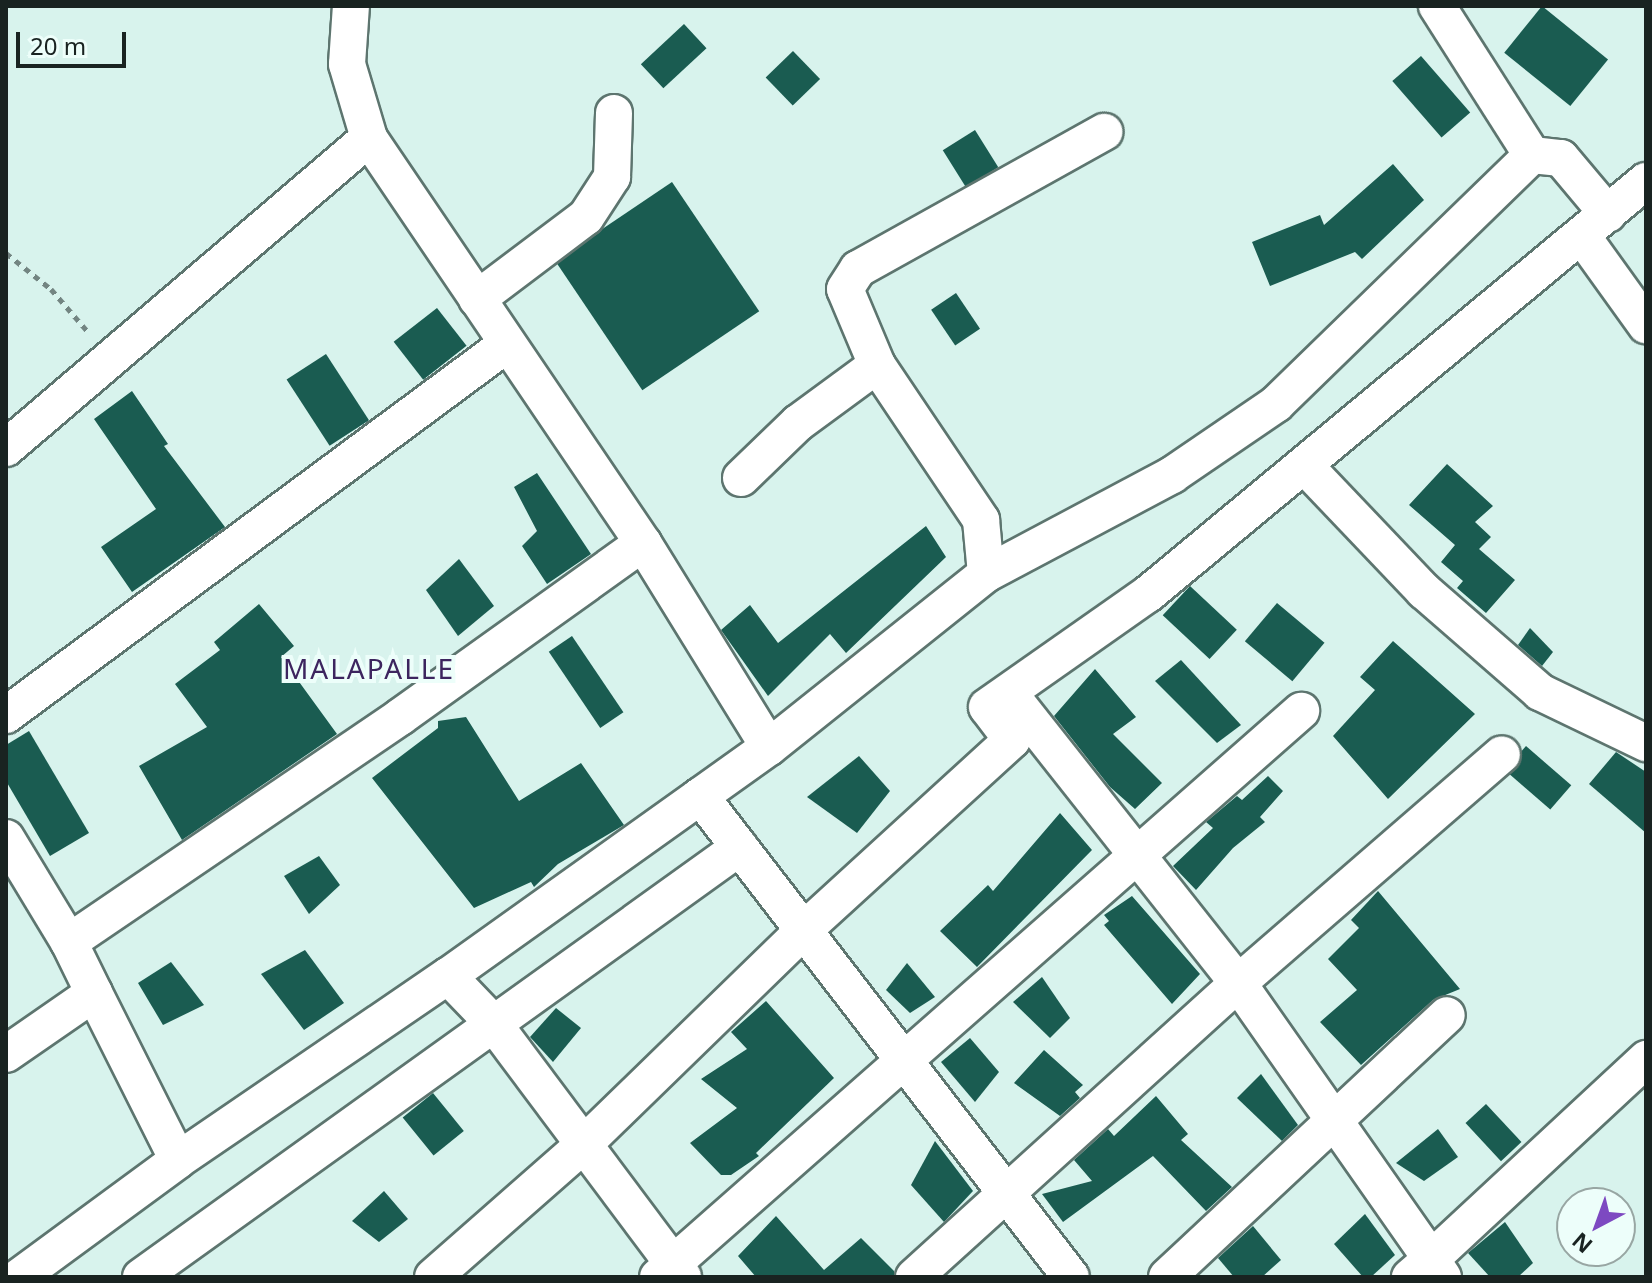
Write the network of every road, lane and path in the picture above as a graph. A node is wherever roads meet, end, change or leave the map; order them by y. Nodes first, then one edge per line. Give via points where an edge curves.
1 (351, 6) edge
2 (1437, 6) edge
3 (614, 113) dead end
4 (1104, 132) dead end
5 (369, 138) junction
6 (1532, 155) junction
7 (1623, 208) edge
8 (6, 253) edge
9 (477, 299) junction
10 (1646, 325) edge
11 (507, 344) junction
12 (110, 359) junction
13 (877, 365) junction
14 (6, 448) edge
15 (1305, 466) junction
16 (741, 478) dead end
17 (643, 543) junction
18 (986, 574) junction
19 (1009, 693) junction
20 (1301, 711) dead end
21 (6, 715) edge
22 (1646, 743) edge
23 (769, 747) junction
24 (1502, 754) dead end
25 (700, 796) junction
26 (6, 838) edge
27 (740, 847) junction
28 (1138, 857) junction
29 (806, 928) junction
30 (69, 942) junction
31 (448, 976) junction
32 (1238, 983) junction
33 (94, 993) junction
34 (1447, 1015) dead end
35 (493, 1023) junction
36 (6, 1054) edge
37 (1646, 1059) edge
38 (907, 1060) junction
39 (1330, 1119) junction
40 (583, 1145) junction
41 (178, 1160) junction
42 (1007, 1192) junction
43 (1428, 1271) edge
44 (671, 1273) edge
45 (19, 1277) edge
46 (141, 1277) edge
47 (433, 1277) edge
48 (914, 1277) edge
49 (1071, 1277) edge
50 (1167, 1277) edge

1 - 5 street via 347,64
2 - 6 street
3 - 9 street via 612,177 586,217
4 - 13 street via 858,269 845,289
5 - 9 street
5 - 12 street
6 - 7 street via 1561,158
6 - 18 street via 1276,404 1172,475
7 - 10 street
7 - 15 street
8 - 12 path via 51,289
9 - 11 street
11 - 17 street
11 - 21 street
12 - 14 street
13 - 16 street via 798,423
13 - 18 street via 981,520
15 - 19 street via 1148,594
15 - 22 street via 1424,591 1540,692
17 - 23 street
17 - 30 street via 400,717
18 - 23 street
19 - 28 street
19 - 29 street via 987,707 1012,740
20 - 28 street
23 - 25 street
24 - 32 street
25 - 27 street
25 - 31 street
26 - 30 street
27 - 29 street
27 - 35 street
28 - 32 street
28 - 38 street
29 - 38 street
29 - 40 street
30 - 33 street
31 - 35 street
31 - 41 street
32 - 39 street
32 - 42 street
33 - 36 street
33 - 41 street
34 - 39 street
35 - 40 street
35 - 46 street
37 - 43 street
38 - 42 street
38 - 44 street
39 - 43 street
39 - 50 street
40 - 44 street
40 - 47 street
41 - 45 street
42 - 48 street
42 - 49 street

